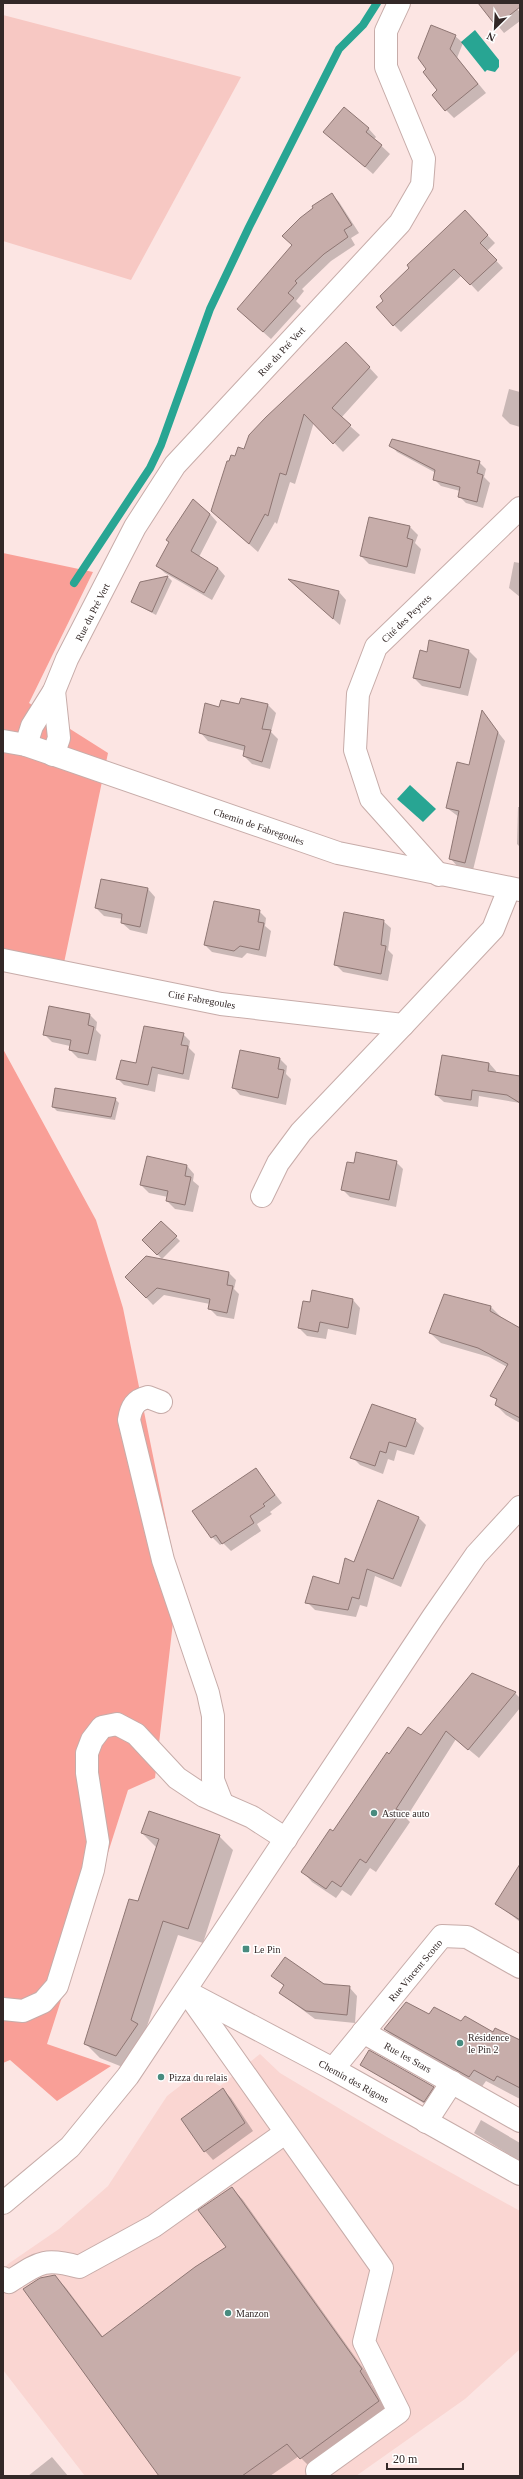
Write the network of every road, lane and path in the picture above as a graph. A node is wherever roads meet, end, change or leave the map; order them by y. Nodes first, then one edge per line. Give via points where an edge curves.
1 (399, 3) edge
2 (520, 508) edge
3 (54, 691) junction
4 (3, 741) edge
5 (26, 745) junction
6 (53, 755) junction
7 (439, 875) junction
8 (514, 890) edge
9 (3, 960) edge
10 (403, 1025) junction
11 (262, 1196) dead end
12 (161, 1402) dead end
13 (520, 1507) edge
14 (222, 1802) junction
15 (286, 1839) junction
16 (520, 1967) edge
17 (186, 1991) junction
18 (3, 2010) edge
19 (363, 2032) junction
20 (333, 2069) junction
21 (452, 2082) junction
22 (520, 2121) edge
23 (426, 2122) junction
24 (285, 2133) junction
25 (520, 2174) edge
26 (3, 2203) edge
27 (3, 2278) edge
28 (317, 2471) dead end

1 - 3 street, Rue du Pré Vert via 386,31 386,67 424,159 422,185 400,223 175,465 135,527 67,659
2 - 7 street, Cité des Peyrets via 376,647 358,694 354,750 371,799
3 - 5 street, Rue du Pré Vert via 32,726
3 - 6 street, Rue du Pré Vert via 59,738
4 - 5 street, Chemin de Fabregoules
5 - 6 street, Chemin de Fabregoules
6 - 7 street, Chemin de Fabregoules via 338,853
7 - 8 street, Chemin de Fabregoules
8 - 10 street via 492,929
9 - 10 street, Cité Fabregoules via 221,1004
10 - 11 street via 301,1132 278,1162
12 - 14 street via 148,1397 136,1402 130,1410 130,1420 163,1560 208,1693 213,1716 213,1780
13 - 15 street via 476,1555
14 - 15 street via 252,1817
14 - 18 street via 204,1796 177,1778 136,1734 117,1724 102,1727 92,1740 87,1753 87,1773 98,1842 93,1870 56,1986 43,2002 23,2011
15 - 17 street
16 - 19 street, Rue Vincent Scotto via 467,1937 442,1936
17 - 20 street, Chemin des Rigons
17 - 24 street
17 - 26 street via 128,2076 70,2147
19 - 20 street, Rue Vincent Scotto
19 - 21 street, Rue les Stars
20 - 23 street, Chemin des Rigons
21 - 22 street, Rue les Stars
21 - 23 street
23 - 25 street, Chemin des Rigons
24 - 27 street via 154,2226 79,2267 56,2260 36,2265 9,2282
24 - 28 street via 382,2268 364,2342 399,2412

